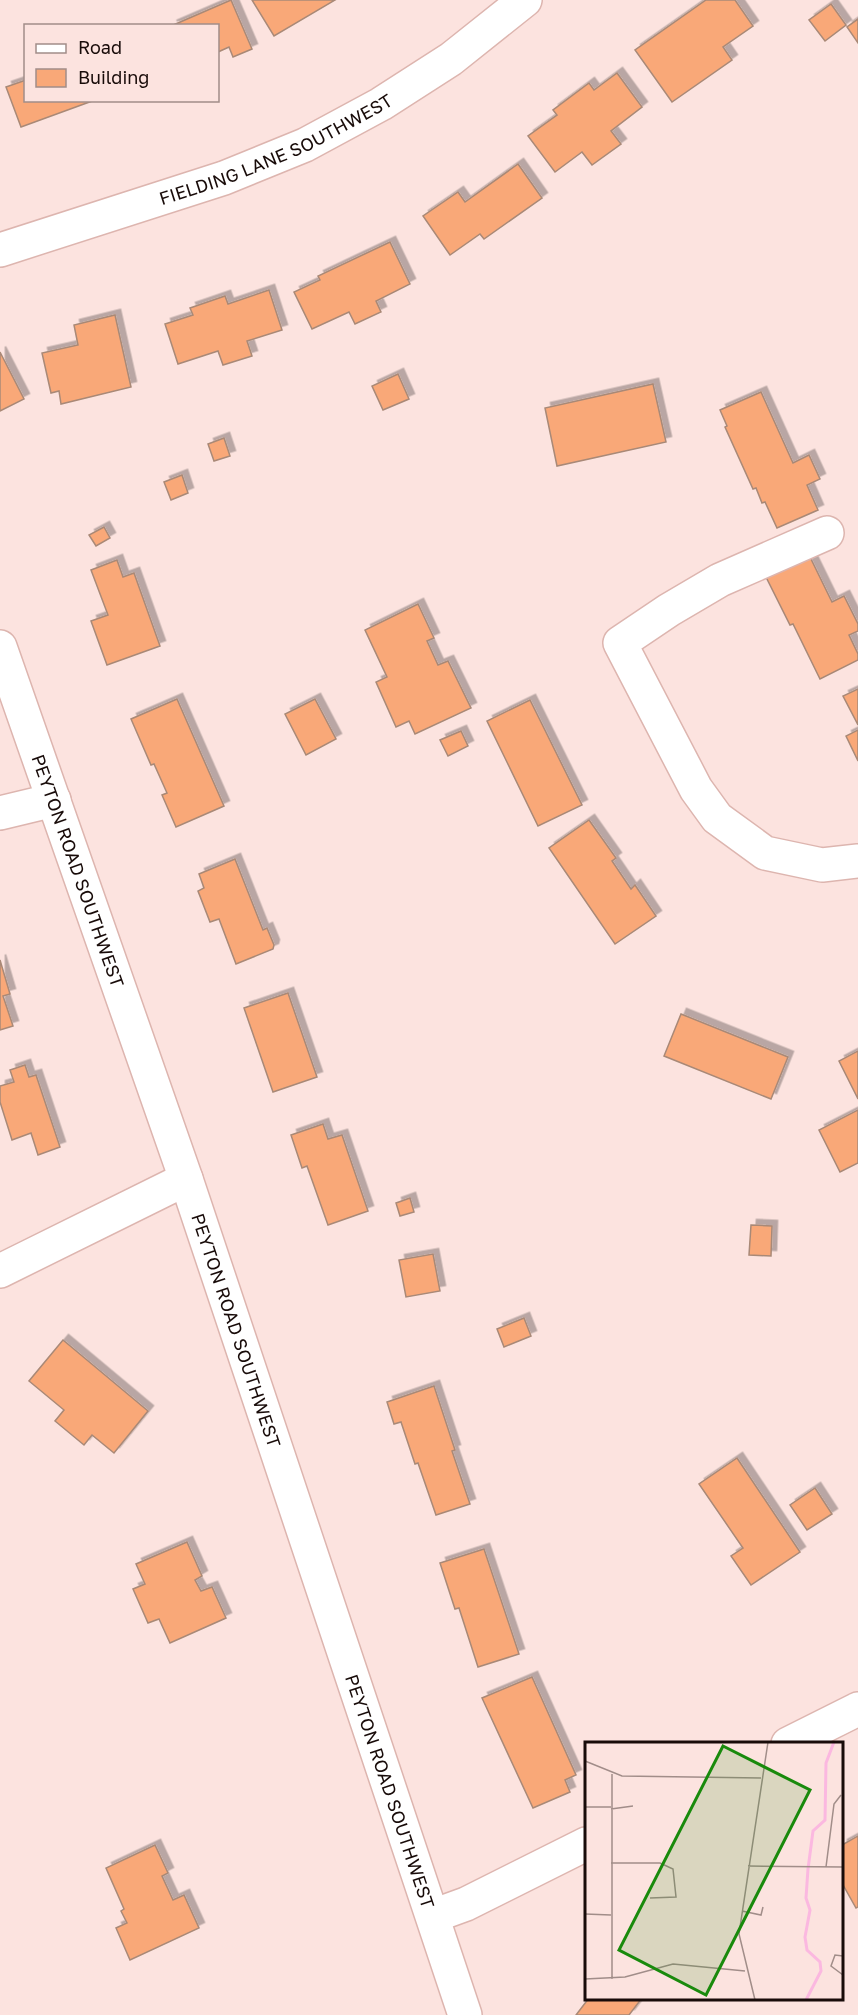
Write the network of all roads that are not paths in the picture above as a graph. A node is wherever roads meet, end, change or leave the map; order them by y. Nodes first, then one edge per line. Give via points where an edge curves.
1 (525, 0) edge
2 (0, 250) edge
3 (827, 533) dead end
4 (0, 647) edge
5 (54, 800) junction
6 (0, 813) edge
7 (858, 861) edge
8 (186, 1179) junction
9 (0, 1271) edge
10 (858, 1708) edge
11 (790, 1742) edge
12 (585, 1844) edge
13 (433, 1916) junction
14 (465, 2015) edge

1 - 2 street, FIELDING LANE SOUTHWEST via 441,66 305,145 224,178
3 - 7 street via 720,580 620,643 696,789 717,818 765,853 822,866
4 - 5 street, PEYTON ROAD SOUTHWEST
5 - 6 street
5 - 8 street, PEYTON ROAD SOUTHWEST
8 - 9 street
8 - 13 street, PEYTON ROAD SOUTHWEST
10 - 11 street
12 - 13 street via 466,1904
13 - 14 street, PEYTON ROAD SOUTHWEST

